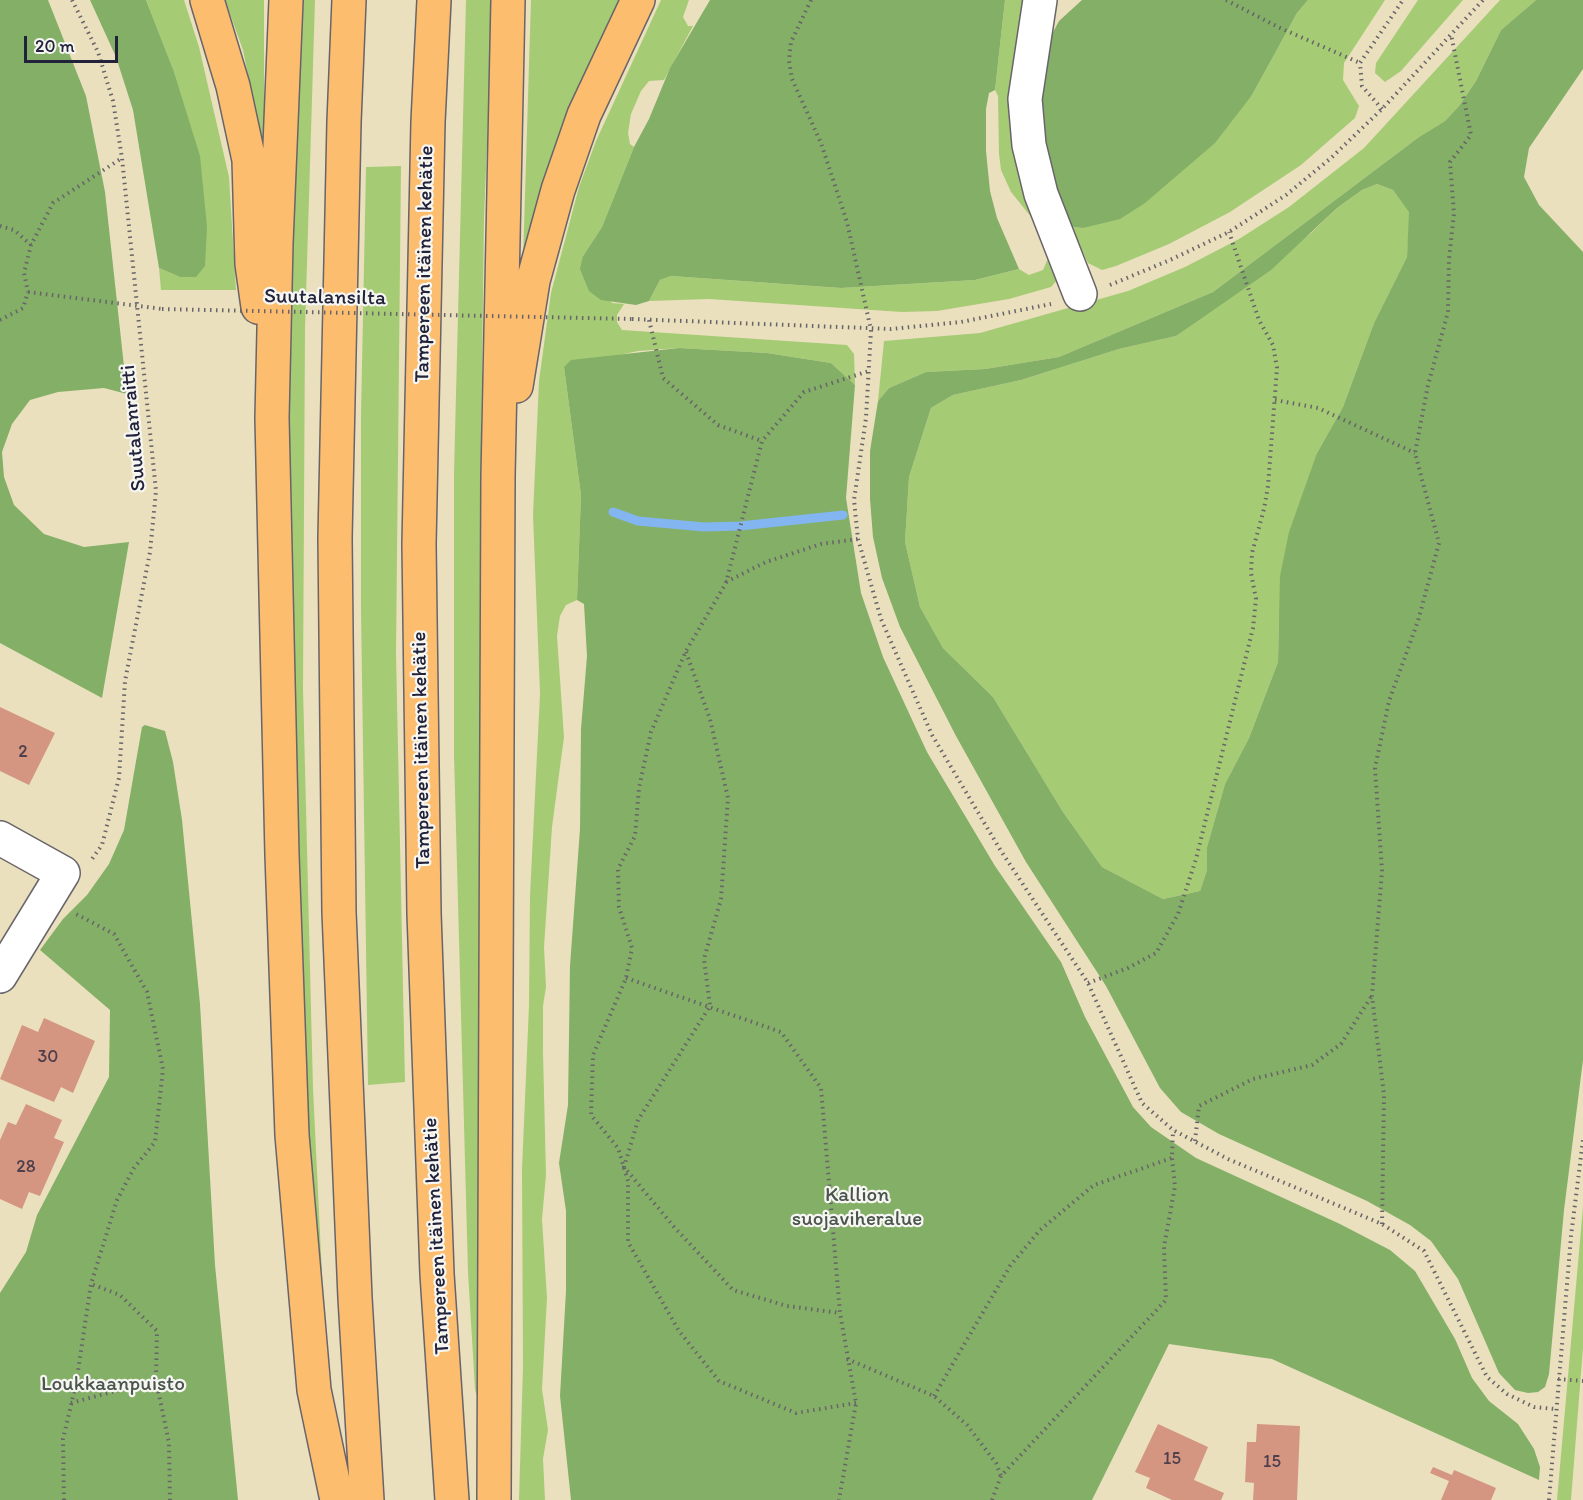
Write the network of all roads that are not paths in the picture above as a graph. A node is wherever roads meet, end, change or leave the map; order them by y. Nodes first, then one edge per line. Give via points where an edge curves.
1 (207, 0) edge
2 (286, 0) edge
3 (349, 0) edge
4 (434, 0) edge
5 (508, 0) edge
6 (638, 0) edge
7 (1040, 0) edge
8 (1080, 294) dead end
9 (272, 418) junction
10 (498, 476) junction
11 (0, 838) edge
12 (0, 976) edge
13 (337, 1500) edge
14 (367, 1500) edge
15 (452, 1500) edge
16 (494, 1500) edge

1 - 9 highway via 233,86 249,160 252,264
2 - 9 highway
3 - 14 highway via 335,537 339,877
4 - 15 highway, Tampereen itäinen kehätie via 419,544 424,925 437,1274
5 - 10 highway
6 - 10 highway via 584,115 558,190 533,281
7 - 8 street via 1025,99 1029,145 1041,194
9 - 13 highway via 292,1135 314,1390
10 - 16 highway
11 - 12 street via 57,884

